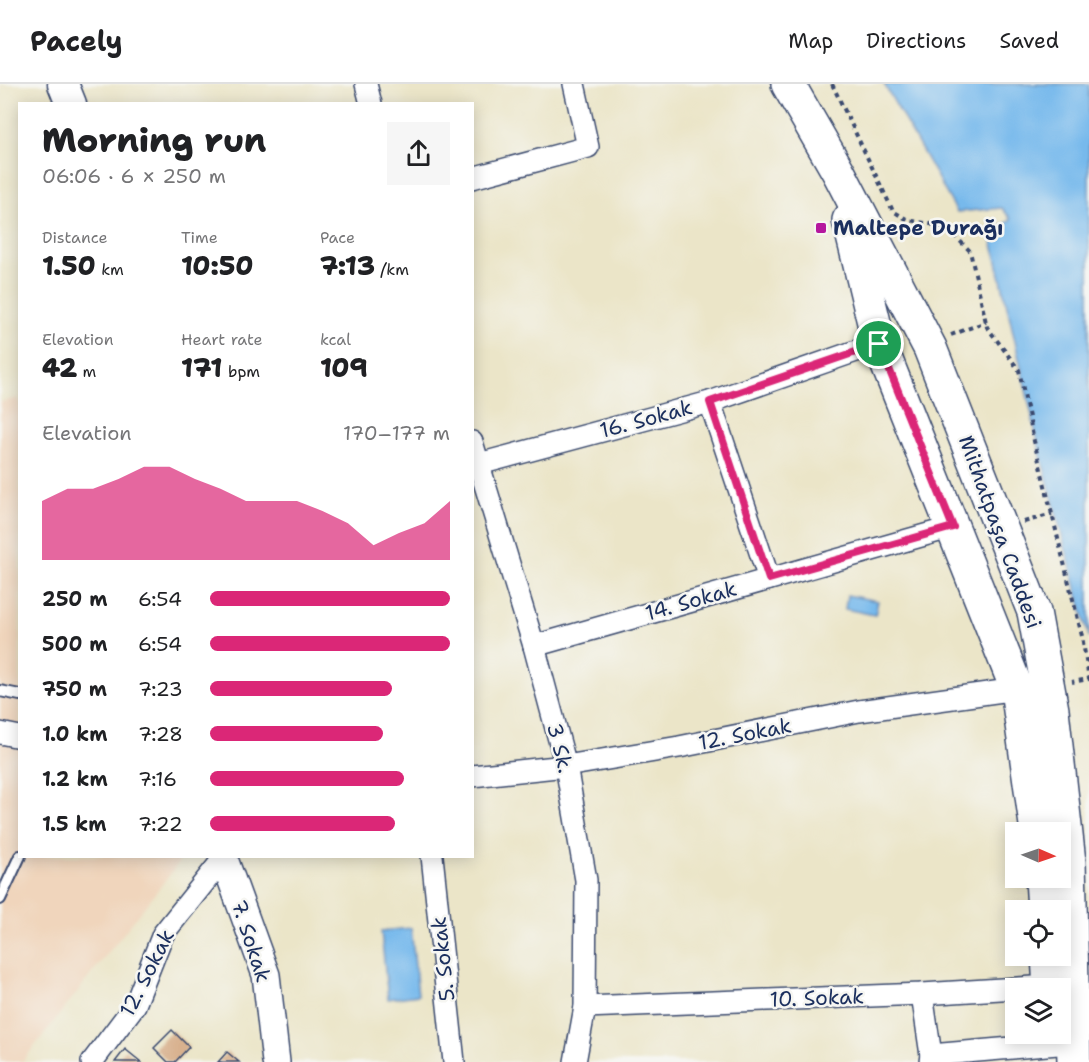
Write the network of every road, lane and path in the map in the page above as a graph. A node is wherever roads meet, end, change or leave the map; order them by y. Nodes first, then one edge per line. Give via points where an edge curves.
1 (63, 84) edge
2 (366, 84) edge
3 (574, 84) edge
4 (788, 84) edge
5 (832, 84) edge
6 (70, 102) edge
7 (370, 102) edge
8 (838, 171) junction
9 (474, 177) edge
10 (986, 322) junction
11 (928, 343) junction
12 (879, 344) junction
13 (710, 402) junction
14 (474, 449) edge
15 (953, 527) junction
16 (769, 579) junction
17 (534, 646) junction
18 (1089, 679) edge
19 (1017, 689) junction
20 (0, 691) edge
21 (18, 695) edge
22 (1052, 710) junction
23 (0, 733) edge
24 (18, 737) edge
25 (566, 766) junction
26 (474, 776) edge
27 (1036, 822) edge
28 (1056, 822) edge
29 (19, 858) edge
30 (222, 858) edge
31 (223, 858) edge
32 (432, 858) edge
33 (1058, 888) edge
34 (0, 899) edge
35 (1049, 977) edge
36 (922, 994) junction
37 (585, 1007) junction
38 (1062, 1050) edge
39 (930, 1059) edge
40 (92, 1062) edge
41 (276, 1062) edge
42 (454, 1062) edge
43 (575, 1062) edge

1 - 6 main road
2 - 7 street
3 - 9 street via 588,147
4 - 8 main road, Mithatpaşa Caddesi
5 - 10 path via 893,211 908,220 931,224 956,237 970,251
8 - 11 main road, Mithatpaşa Caddesi
8 - 12 main road, Mithatpaşa Caddesi
10 - 11 path
10 - 18 path via 1020,370
11 - 22 main road, Mithatpaşa Caddesi via 1034,612
12 - 13 street, 16. Sokak
12 - 15 main road, Mithatpaşa Caddesi
13 - 14 street, 16. Sokak
13 - 16 street
14 - 17 street, 3 Sk.
15 - 16 street, 14. Sokak
15 - 19 main road, Mithatpaşa Caddesi
16 - 17 street, 14. Sokak
17 - 25 street, 3 Sk.
19 - 22 main road
19 - 25 street, 12. Sokak via 859,711
19 - 27 main road, Mithatpaşa Caddesi
20 - 21 lane
22 - 28 main road, Mithatpaşa Caddesi
23 - 24 street
25 - 26 street, 12. Sokak
25 - 37 street, 3 Sk. via 586,880
29 - 34 lane
30 - 40 street, 12. Sokak via 163,934 135,1005
31 - 41 street, 7. Sokak via 266,975
32 - 42 street, 5. Sokak
33 - 38 main road, Mithatpaşa Caddesi
35 - 36 street, 10. Sokak
36 - 37 street, 10. Sokak
36 - 39 street
37 - 43 street, 3 Sk.
38 - 39 street

